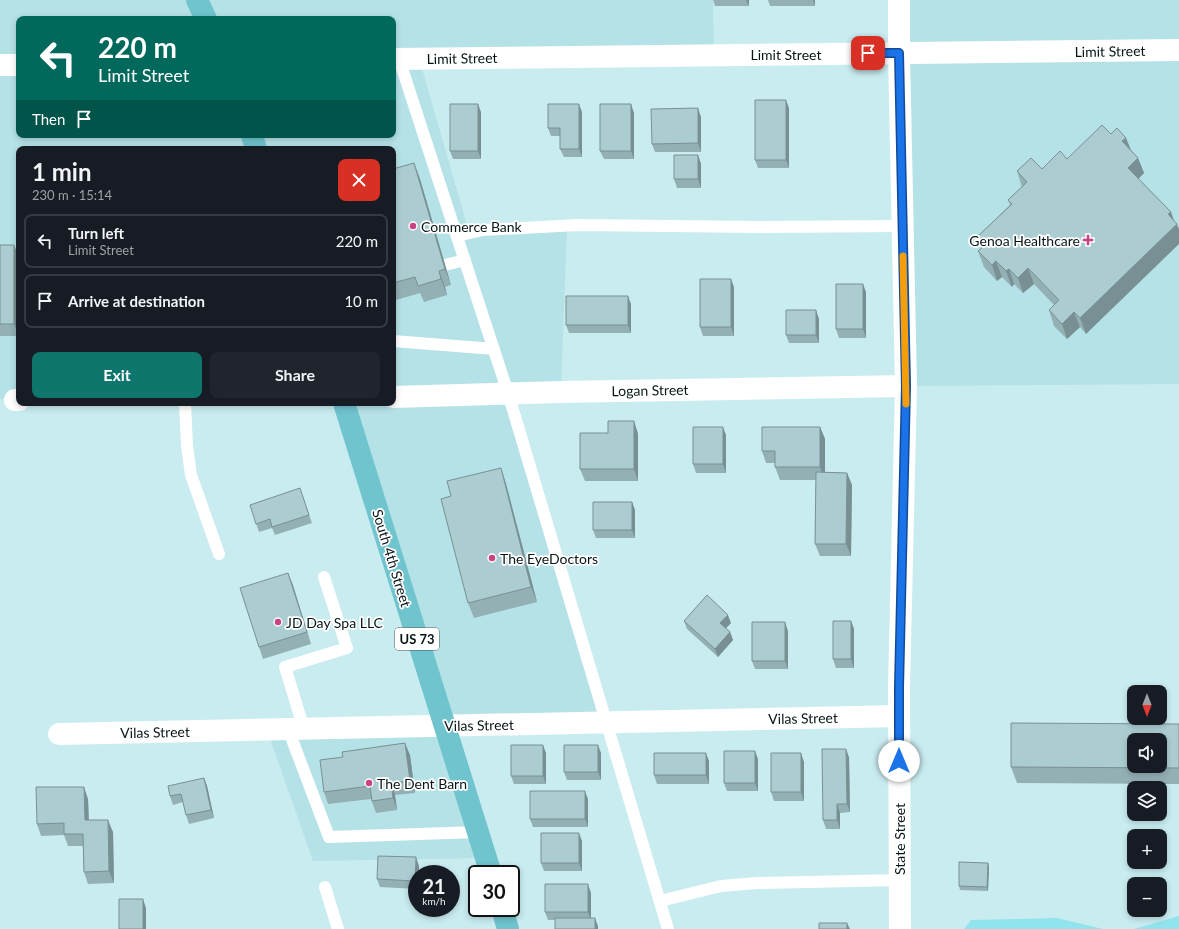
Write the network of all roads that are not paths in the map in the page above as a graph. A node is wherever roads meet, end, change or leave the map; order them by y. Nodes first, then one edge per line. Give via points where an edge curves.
1 (197, 0) edge
2 (899, 0) edge
3 (205, 16) edge
4 (1179, 50) edge
5 (899, 53) junction
6 (396, 59) edge
7 (0, 65) edge
8 (16, 65) edge
9 (903, 226) junction
10 (457, 236) junction
11 (465, 260) junction
12 (445, 265) edge
13 (396, 341) edge
14 (494, 349) junction
15 (906, 386) junction
16 (508, 393) junction
17 (396, 396) edge
18 (185, 406) edge
19 (345, 406) edge
20 (218, 554) dead end
21 (324, 577) dead end
22 (899, 716) junction
23 (606, 722) junction
24 (445, 726) junction
25 (296, 729) junction
26 (59, 734) dead end
27 (478, 832) junction
28 (488, 865) edge
29 (900, 880) junction
30 (325, 887) dead end
31 (660, 901) junction
32 (505, 917) edge
33 (338, 929) edge
34 (508, 929) edge
35 (668, 929) edge
36 (900, 929) edge

1 - 3 highway
2 - 5 street, State Street
4 - 5 street, Limit Street
5 - 6 street, Limit Street
5 - 9 street, State Street
6 - 10 lane
7 - 8 street
9 - 10 lane via 578,224 483,230
9 - 15 street, State Street
10 - 11 lane
11 - 12 lane
11 - 14 lane
13 - 14 lane
14 - 16 lane
15 - 16 street, Logan Street
15 - 22 street, State Street
16 - 17 street, Logan Street
16 - 23 lane
18 - 20 lane via 191,475
19 - 24 highway, South 4th Street / US 73
21 - 25 lane via 347,648 285,667
22 - 23 street, Vilas Street
22 - 29 street, State Street
23 - 24 street, Vilas Street
23 - 31 lane
24 - 25 street, Vilas Street
24 - 27 highway, South 4th Street / US 73
25 - 26 street, Vilas Street
25 - 27 lane via 330,837
27 - 28 highway, South 4th Street / US 73
29 - 31 lane via 722,886
29 - 36 street, State Street
30 - 33 lane
31 - 35 lane
32 - 34 highway

